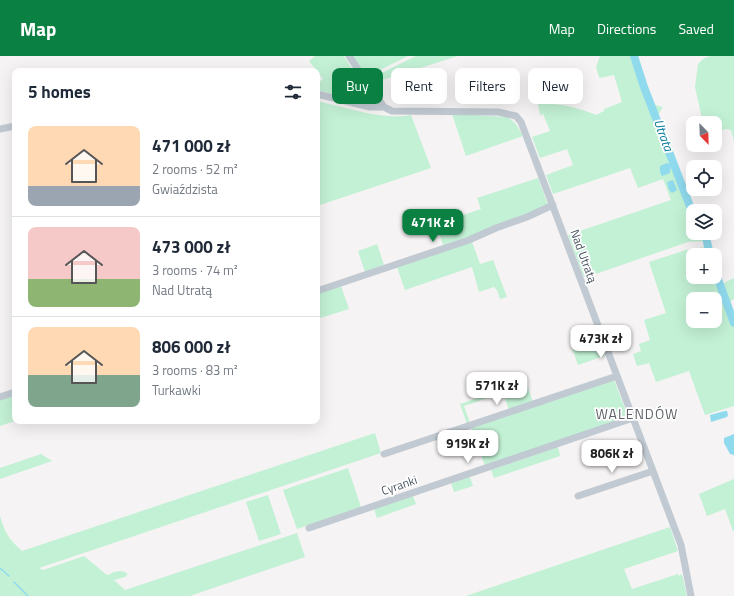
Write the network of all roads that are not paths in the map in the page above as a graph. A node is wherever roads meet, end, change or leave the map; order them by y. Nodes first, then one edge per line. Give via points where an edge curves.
1 (349, 56) edge
2 (320, 95) edge
3 (384, 107) junction
4 (12, 127) edge
5 (0, 129) edge
6 (553, 205) junction
7 (320, 290) edge
8 (617, 376) junction
9 (12, 393) edge
10 (0, 397) edge
11 (633, 418) junction
12 (384, 454) dead end
13 (652, 471) junction
14 (578, 496) dead end
15 (309, 528) dead end
16 (691, 596) edge

1 - 3 street
2 - 3 street, Nad Utratą via 370,107
3 - 6 street, Nad Utratą via 392,111 498,112 516,116 521,122
4 - 5 street
6 - 7 street via 469,240
6 - 8 street, Nad Utratą
8 - 11 street, Nad Utratą
8 - 12 street
9 - 10 street
11 - 13 street, Nad Utratą
11 - 15 street, Cyranki
13 - 14 street
13 - 16 street, Nad Utratą via 681,545

